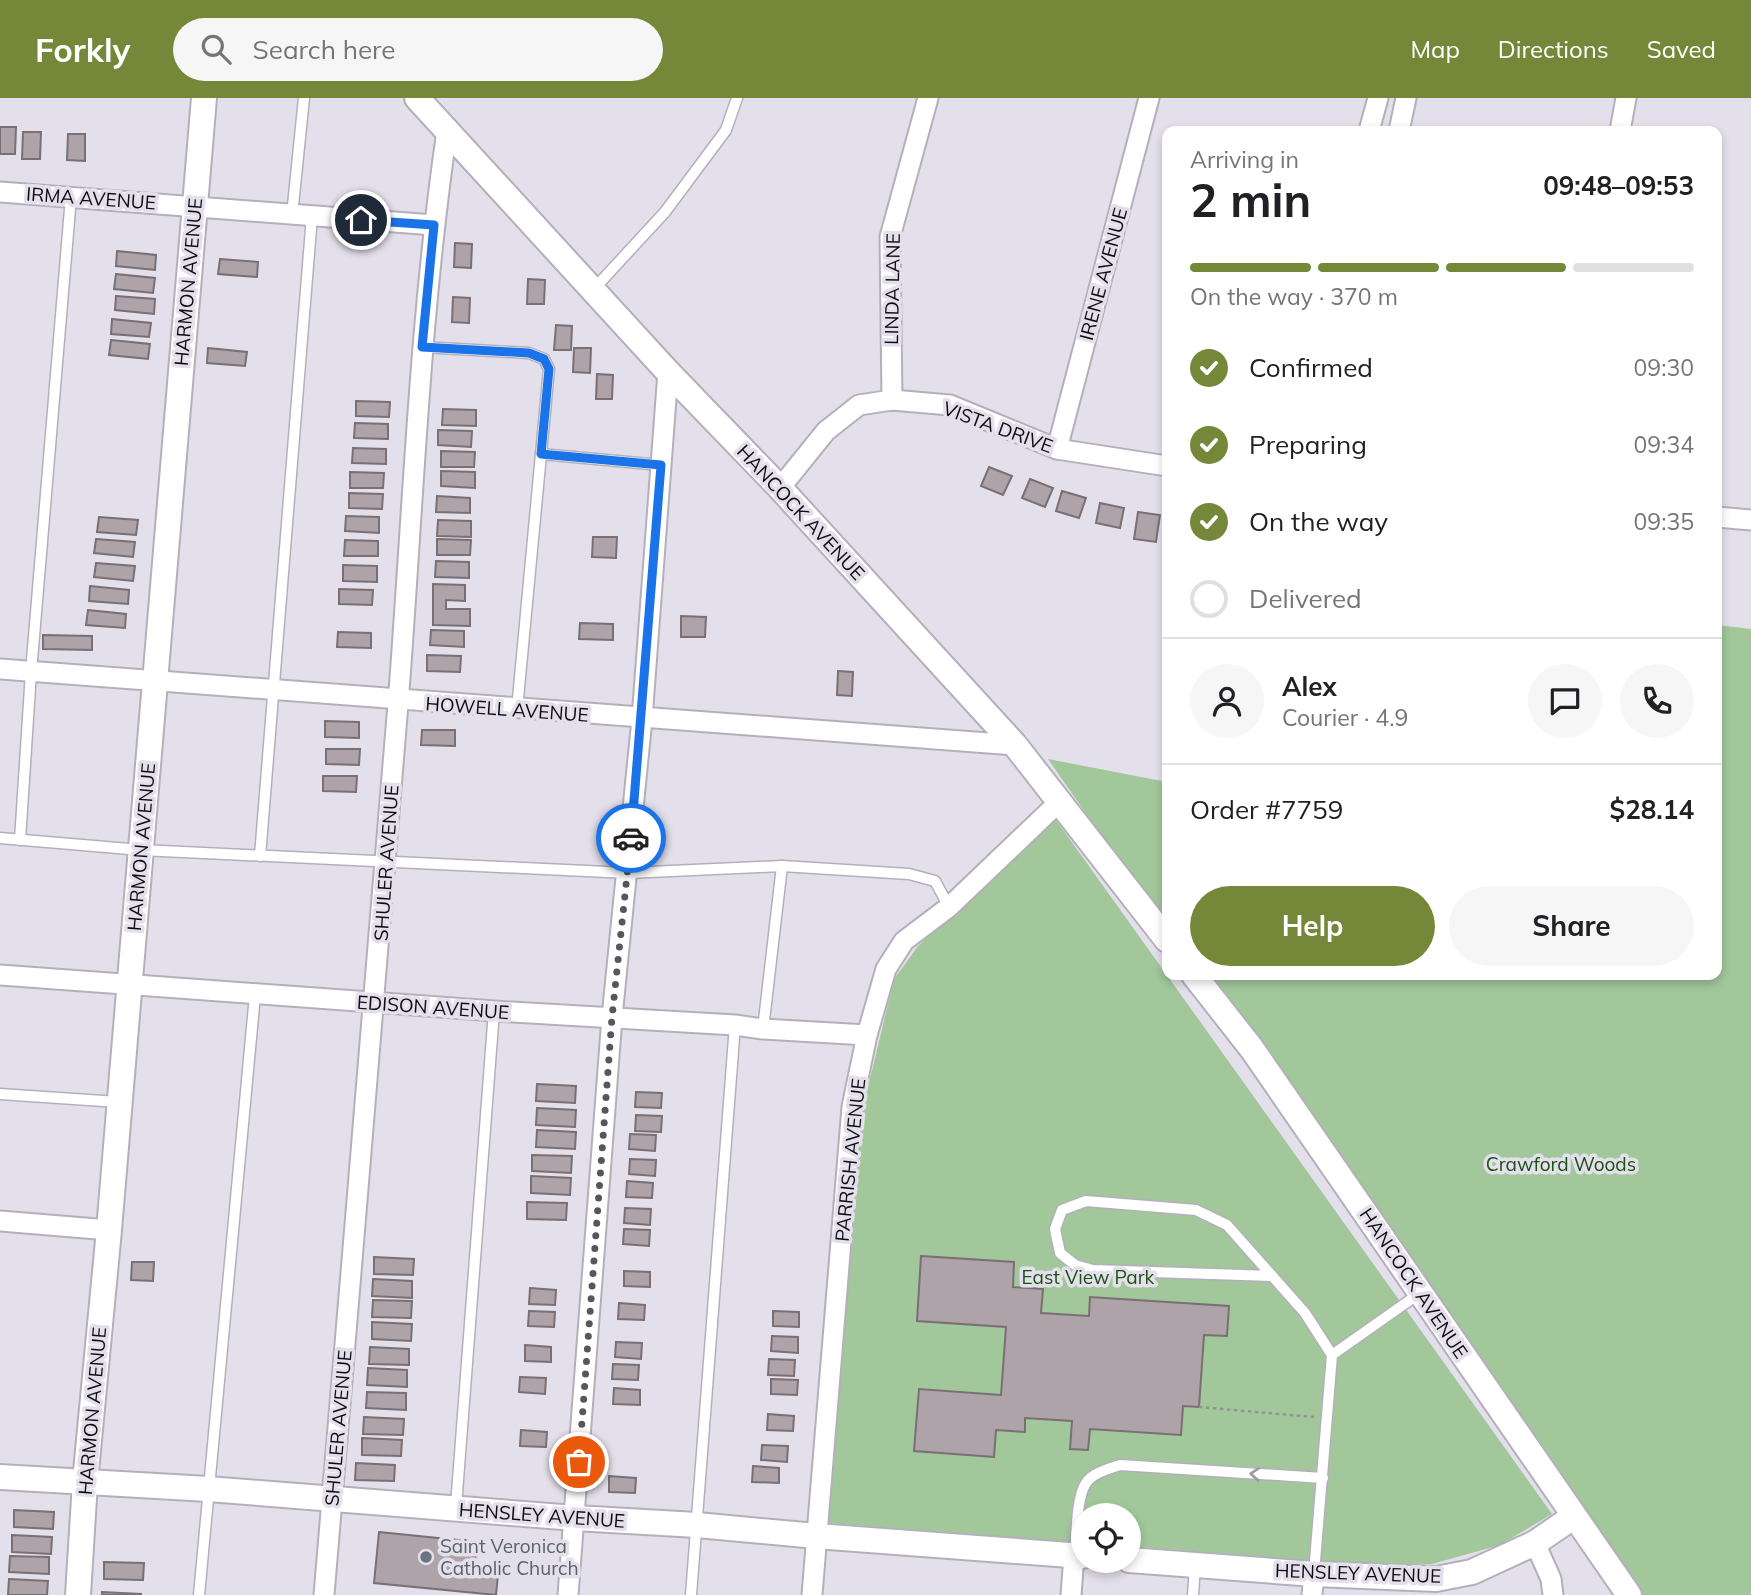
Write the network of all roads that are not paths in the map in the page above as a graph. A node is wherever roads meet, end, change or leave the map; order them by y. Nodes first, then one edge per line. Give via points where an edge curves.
1 (204, 98) edge
2 (304, 98) edge
3 (417, 98) edge
4 (737, 98) edge
5 (928, 98) edge
6 (1149, 98) edge
7 (1378, 98) edge
8 (1406, 98) edge
9 (1626, 98) edge
10 (1370, 126) edge
11 (1400, 126) edge
12 (1621, 126) edge
13 (447, 131) junction
14 (0, 191) edge
15 (71, 197) junction
16 (195, 206) junction
17 (292, 215) junction
18 (312, 216) junction
19 (434, 225) junction
20 (593, 290) junction
21 (422, 347) junction
22 (668, 372) junction
23 (892, 400) junction
24 (1057, 449) junction
25 (541, 454) junction
26 (661, 465) junction
27 (1162, 465) edge
28 (780, 488) junction
29 (1722, 517) edge
30 (1750, 518) edge
31 (0, 669) edge
32 (31, 672) junction
33 (155, 682) junction
34 (275, 691) junction
35 (399, 701) junction
36 (517, 709) junction
37 (642, 719) junction
38 (1015, 746) junction
39 (1059, 802) junction
40 (0, 838) edge
41 (20, 840) junction
42 (141, 850) junction
43 (261, 856) junction
44 (385, 863) junction
45 (782, 866) junction
46 (628, 873) junction
47 (949, 908) junction
48 (1162, 934) edge
49 (0, 975) edge
50 (1198, 980) edge
51 (129, 983) junction
52 (255, 995) junction
53 (375, 1002) junction
54 (494, 1011) junction
55 (612, 1017) junction
56 (735, 1025) junction
57 (763, 1029) junction
58 (867, 1035) junction
59 (0, 1094) edge
60 (119, 1102) junction
61 (0, 1221) edge
62 (109, 1230) junction
63 (1272, 1276) junction
64 (1420, 1293) junction
65 (1332, 1355) junction
66 (0, 1476) edge
67 (1323, 1478) junction
68 (85, 1482) junction
69 (208, 1489) junction
70 (332, 1500) junction
71 (1082, 1503) edge
72 (456, 1509) junction
73 (1573, 1517) junction
74 (575, 1518) junction
75 (697, 1525) junction
76 (816, 1536) junction
77 (1535, 1543) junction
78 (1071, 1555) edge
79 (1141, 1561) edge
80 (1195, 1564) junction
81 (1076, 1573) edge
82 (1313, 1584) edge
83 (78, 1595) edge
84 (199, 1595) edge
85 (324, 1595) edge
86 (568, 1595) edge
87 (691, 1595) edge
88 (812, 1595) edge
89 (1071, 1595) edge
90 (1193, 1595) edge
91 (1553, 1595) edge
92 (1629, 1595) edge

1 - 16 street, HARMON AVENUE
2 - 17 lane
3 - 13 street, HANCOCK AVENUE
4 - 20 lane via 726,130 665,212
5 - 23 street, LINDA LANE via 890,237
6 - 24 street, IRENE AVENUE
7 - 10 street
8 - 11 street
9 - 12 street
13 - 19 street, SHULER AVENUE
13 - 20 street, HANCOCK AVENUE
14 - 15 street, IRMA AVENUE
15 - 16 street, IRMA AVENUE
15 - 32 lane
16 - 17 street, IRMA AVENUE
16 - 33 street, HARMON AVENUE
17 - 18 street, IRMA AVENUE
18 - 19 street, IRMA AVENUE
18 - 34 lane
19 - 21 street, SHULER AVENUE
20 - 22 street, HANCOCK AVENUE
21 - 25 lane via 529,353 544,359 549,369
21 - 35 street, SHULER AVENUE
22 - 26 street
22 - 28 street, HANCOCK AVENUE
23 - 24 street, VISTA DRIVE via 950,405
23 - 28 street, VISTA DRIVE via 859,405 826,430
24 - 27 street, VISTA DRIVE
25 - 26 lane
25 - 36 lane
26 - 37 street
28 - 38 street, HANCOCK AVENUE
29 - 30 street
31 - 32 street, HOWELL AVENUE
32 - 33 street, HOWELL AVENUE
32 - 41 lane
33 - 34 street, HOWELL AVENUE
33 - 42 street, HARMON AVENUE
34 - 35 street, HOWELL AVENUE
34 - 43 lane
35 - 36 street, HOWELL AVENUE
35 - 44 street, SHULER AVENUE
36 - 37 street, HOWELL AVENUE
37 - 38 street, HOWELL AVENUE
37 - 46 street
38 - 39 street, HANCOCK AVENUE
39 - 47 street, PARRISH AVENUE
39 - 48 street, HANCOCK AVENUE
40 - 41 lane
41 - 42 lane
42 - 43 lane
42 - 51 street, HARMON AVENUE
43 - 44 lane
44 - 46 lane
44 - 53 street, SHULER AVENUE
45 - 46 lane
45 - 47 lane via 909,874 935,881
45 - 57 lane
46 - 55 street
47 - 58 street, PARRISH AVENUE via 904,941 886,969
49 - 51 street, EDISON AVENUE
50 - 64 street, HANCOCK AVENUE via 1252,1049
51 - 52 street, EDISON AVENUE
51 - 60 street, HARMON AVENUE
52 - 53 street, EDISON AVENUE
52 - 69 lane
53 - 54 street, EDISON AVENUE
53 - 70 street, SHULER AVENUE
54 - 55 street, EDISON AVENUE
54 - 72 lane
55 - 56 street, EDISON AVENUE
55 - 74 street
56 - 57 street, EDISON AVENUE
56 - 75 lane
57 - 58 street, EDISON AVENUE
58 - 76 street, PARRISH AVENUE via 852,1107
59 - 60 lane
60 - 62 street, HARMON AVENUE
61 - 62 street
62 - 68 street, HARMON AVENUE
63 - 63 lane via 1227,1225 1196,1210 1086,1201 1062,1210 1055,1229 1060,1253 1075,1265 1093,1269
63 - 65 lane via 1305,1313
64 - 65 lane
64 - 73 street, HANCOCK AVENUE
65 - 67 lane
66 - 68 street, HENSLEY AVENUE
67 -> 71 lane via 1120,1465 1087,1482
67 - 82 lane
68 - 69 street, HENSLEY AVENUE
68 - 83 street, HARMON AVENUE
69 - 70 street, HENSLEY AVENUE
69 - 84 lane
70 - 72 street, HENSLEY AVENUE
70 - 85 street, SHULER AVENUE
72 - 74 street, HENSLEY AVENUE
73 - 77 street, HENSLEY AVENUE
73 - 92 street, HANCOCK AVENUE
74 - 75 street, HENSLEY AVENUE
74 - 86 street
75 - 76 street, HENSLEY AVENUE
75 - 87 lane
76 - 78 street, HENSLEY AVENUE
76 - 88 street, PARRISH AVENUE
77 - 82 street, HENSLEY AVENUE via 1436,1583
77 - 91 street
79 - 80 street, HENSLEY AVENUE
80 - 82 street, HENSLEY AVENUE
80 - 90 lane
81 - 89 street

